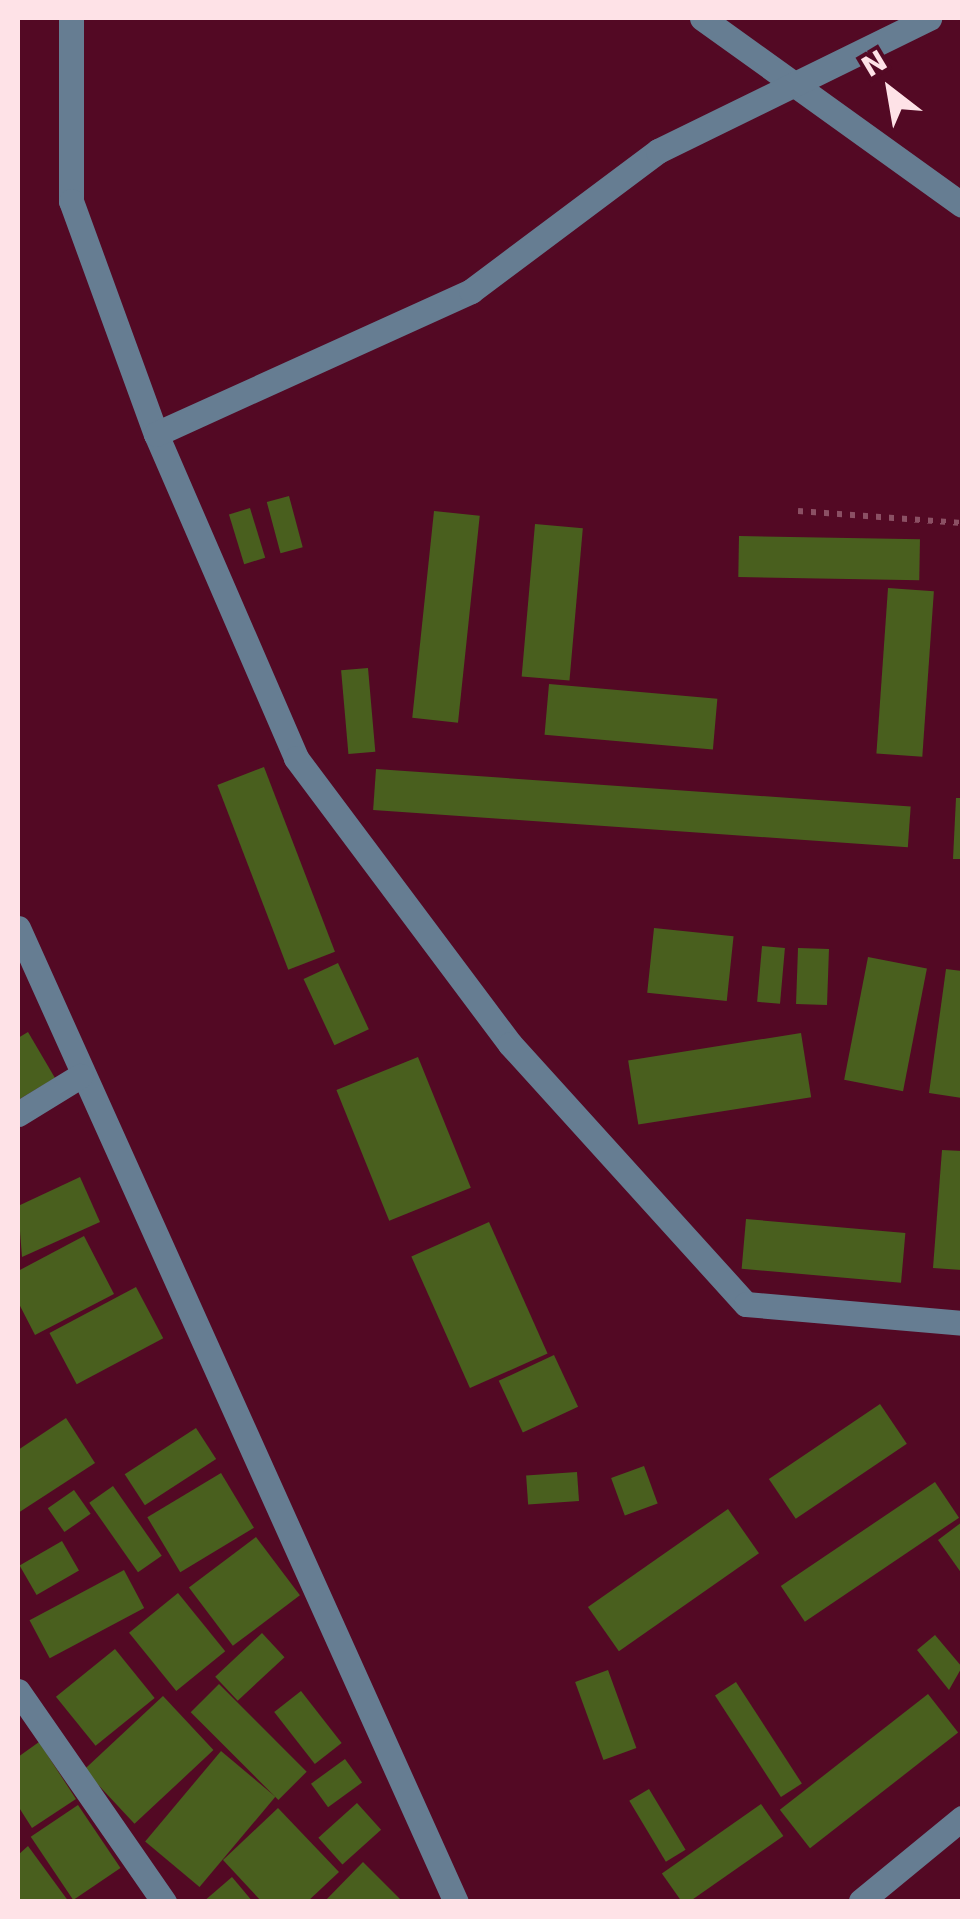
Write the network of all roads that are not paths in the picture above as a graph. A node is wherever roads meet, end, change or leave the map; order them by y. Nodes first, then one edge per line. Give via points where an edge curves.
1 (70, 18) edge
2 (702, 18) edge
3 (928, 18) edge
4 (796, 81) junction
5 (962, 205) edge
6 (156, 434) junction
7 (18, 928) edge
8 (80, 1076) junction
9 (18, 1114) edge
10 (962, 1323) edge
11 (18, 1691) edge
12 (27, 1735) edge
13 (962, 1818) edge
14 (152, 1898) edge
15 (861, 1901) edge
16 (456, 1902) edge

1 - 6 street via 71,201
2 - 4 street
3 - 4 street
4 - 5 street
4 - 6 street via 630,169 471,291
6 - 10 street via 296,758 510,1044 628,1181 746,1304
7 - 8 street
8 - 9 street
8 - 16 street
11 - 12 street
12 - 14 street
13 - 15 street

